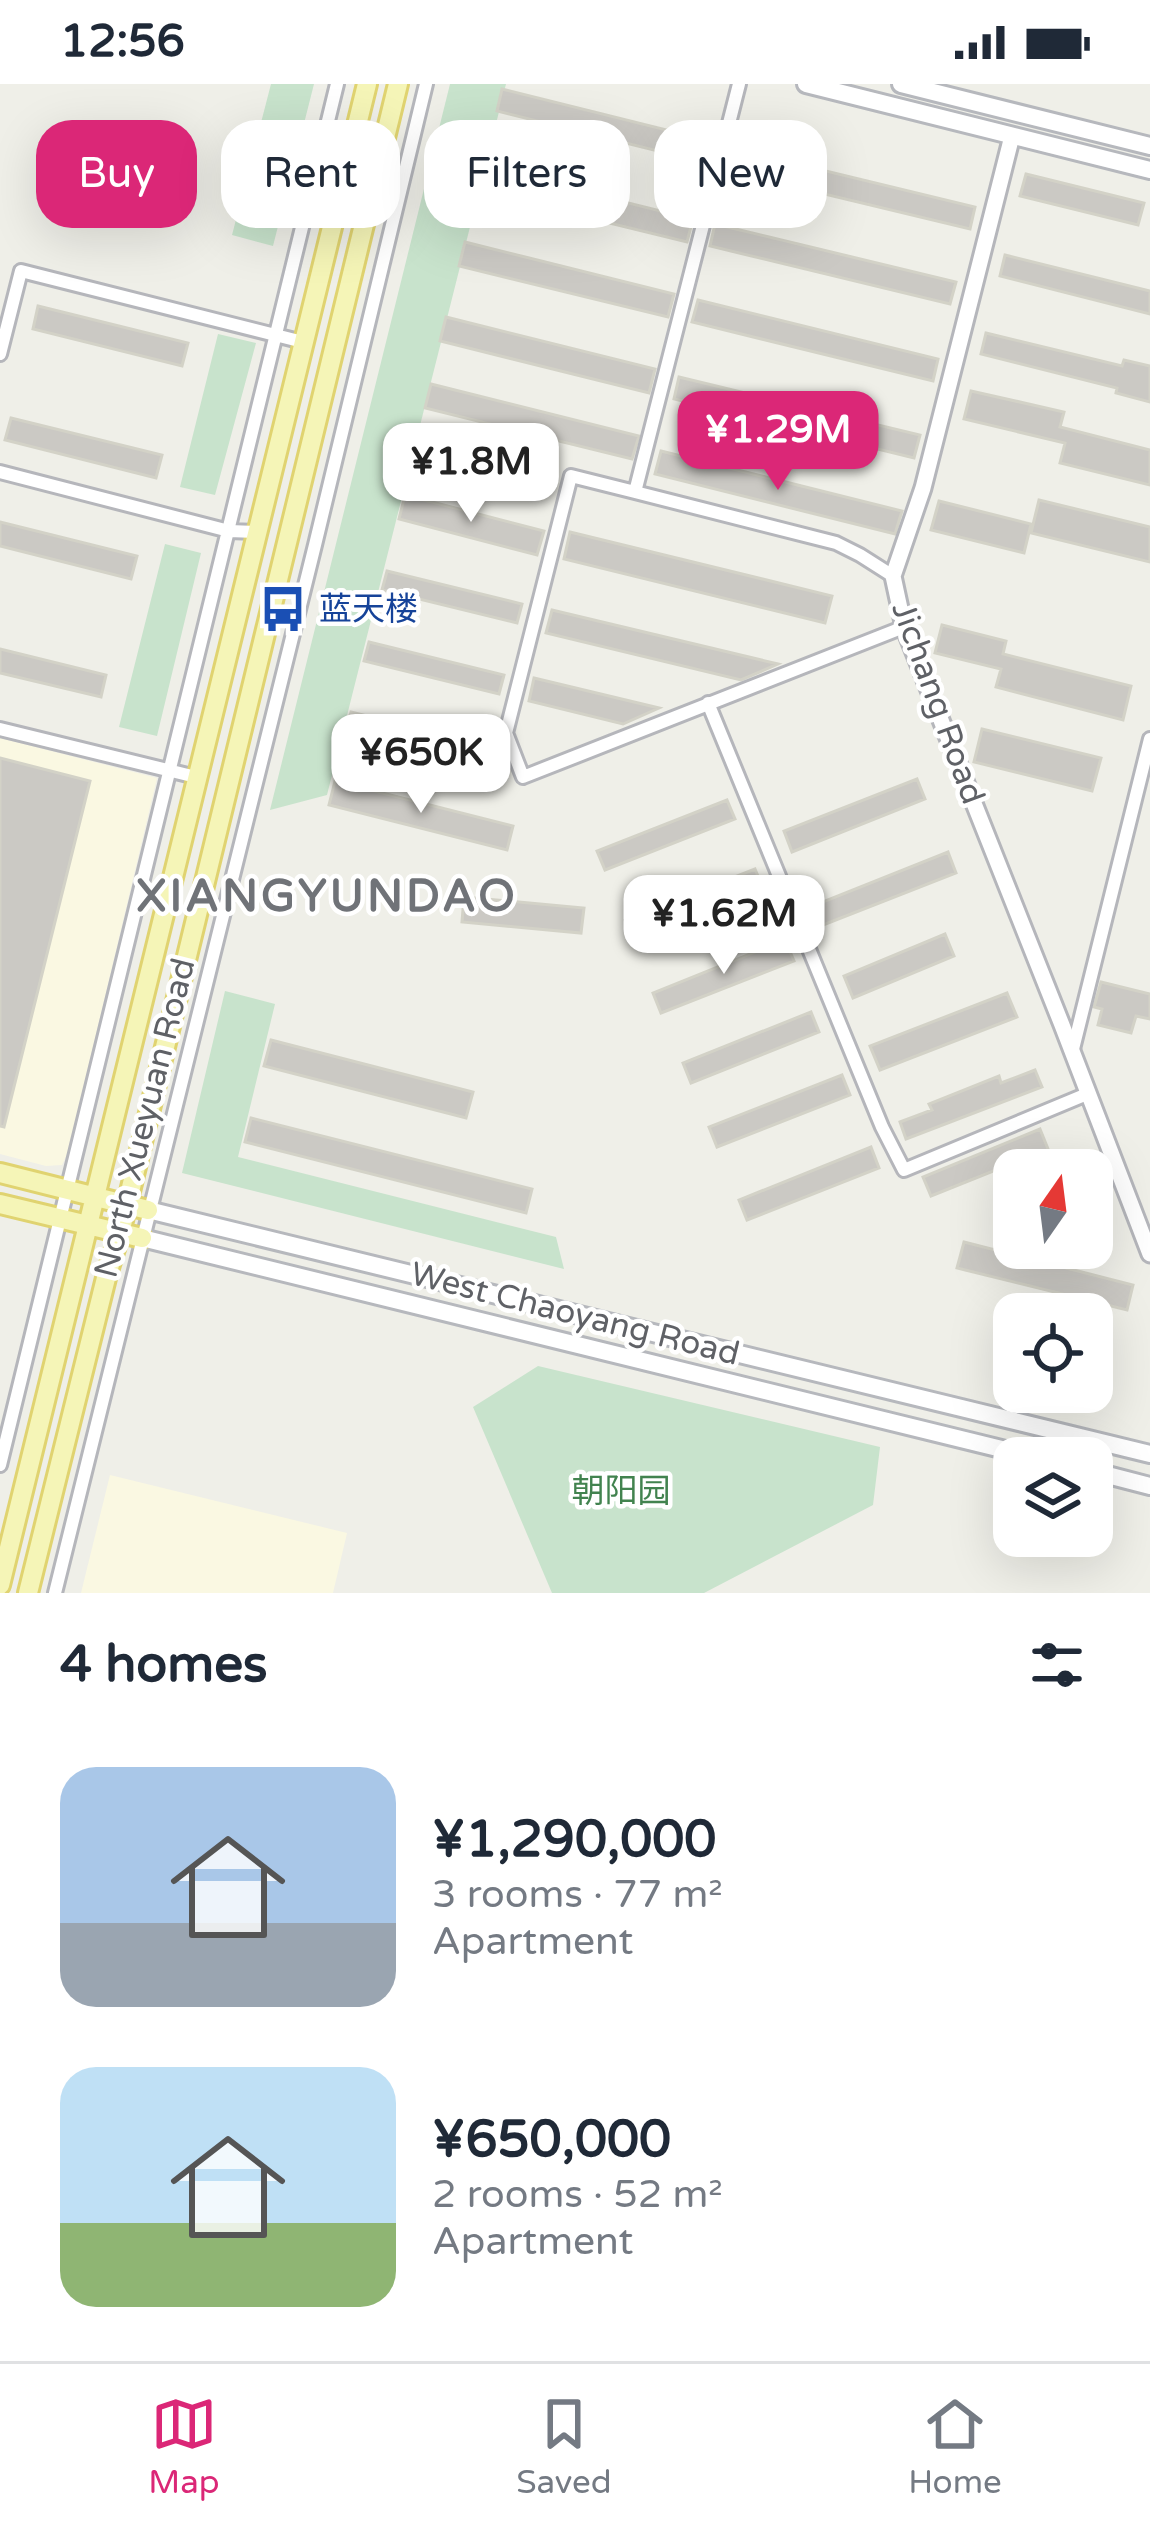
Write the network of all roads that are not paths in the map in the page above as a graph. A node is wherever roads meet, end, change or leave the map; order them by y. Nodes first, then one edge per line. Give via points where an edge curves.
1 (337, 84) edge
2 (367, 84) edge
3 (398, 84) edge
4 (426, 84) edge
5 (739, 84) edge
6 (806, 84) edge
7 (888, 84) edge
8 (901, 84) edge
9 (883, 103) junction
10 (1012, 136) junction
11 (1150, 146) edge
12 (1150, 170) edge
13 (274, 337) junction
14 (303, 342) junction
15 (0, 354) edge
16 (0, 472) edge
17 (634, 492) junction
18 (229, 530) junction
19 (256, 532) junction
20 (287, 541) junction
21 (315, 545) junction
22 (893, 576) junction
23 (904, 627) junction
24 (708, 703) junction
25 (0, 729) edge
26 (1150, 740) edge
27 (170, 770) junction
28 (196, 777) junction
29 (1072, 1053) junction
30 (1087, 1094) junction
31 (0, 1173) edge
32 (67, 1190) junction
33 (96, 1197) junction
34 (0, 1204) edge
35 (126, 1204) junction
36 (148, 1210) junction
37 (60, 1218) junction
38 (88, 1225) junction
39 (120, 1233) junction
40 (142, 1238) junction
41 (1150, 1254) edge
42 (3, 1437) edge
43 (33, 1447) junction
44 (993, 1447) edge
45 (1150, 1454) edge
46 (0, 1465) edge
47 (1113, 1476) edge
48 (1150, 1486) edge
49 (0, 1585) edge
50 (28, 1593) edge
51 (55, 1593) edge

1 - 13 street
2 - 14 main road, North Xueyuan Road
3 - 20 main road, North Xueyuan Road
4 - 21 street
5 - 17 street
6 - 9 main road
7 - 9 main road
8 - 11 main road
9 - 10 main road
10 - 12 main road
10 - 22 street, Jichang Road
13 - 14 street
13 - 15 street via 21,271
13 - 18 street
14 - 19 main road, North Xueyuan Road
16 - 18 street
17 - 22 street via 836,543
17 - 24 street via 572,476 507,739 524,777
18 - 19 street
18 - 27 street
19 - 20 main road
19 - 28 main road, North Xueyuan Road
20 - 21 street
20 - 35 main road, North Xueyuan Road
21 - 36 street
22 - 23 street, Jichang Road
23 - 24 street
23 - 29 street, Jichang Road
24 - 30 street via 904,1170
25 - 27 street
26 - 29 street
27 - 28 street
27 - 32 street
28 - 33 main road, North Xueyuan Road
29 - 30 street, Jichang Road
30 - 41 street, Jichang Road
31 - 32 main road, West Chaoyang Road
32 - 33 main road, West Chaoyang Road
32 - 37 street
33 - 35 main road, West Chaoyang Road
33 - 38 main road, North Xueyuan Road
34 - 37 main road, West Chaoyang Road
35 - 36 main road, West Chaoyang Road
35 - 39 main road, North Xueyuan Road
36 - 40 street
36 - 45 main road, West Chaoyang Road
37 - 38 main road, West Chaoyang Road
37 - 42 street
38 - 39 main road, West Chaoyang Road
38 - 43 main road, North Xueyuan Road
39 - 40 main road, West Chaoyang Road
39 - 50 main road, North Xueyuan Road
40 - 44 main road, West Chaoyang Road
40 - 51 street
42 - 43 street
42 - 46 street
43 - 49 main road, North Xueyuan Road
47 - 48 main road

